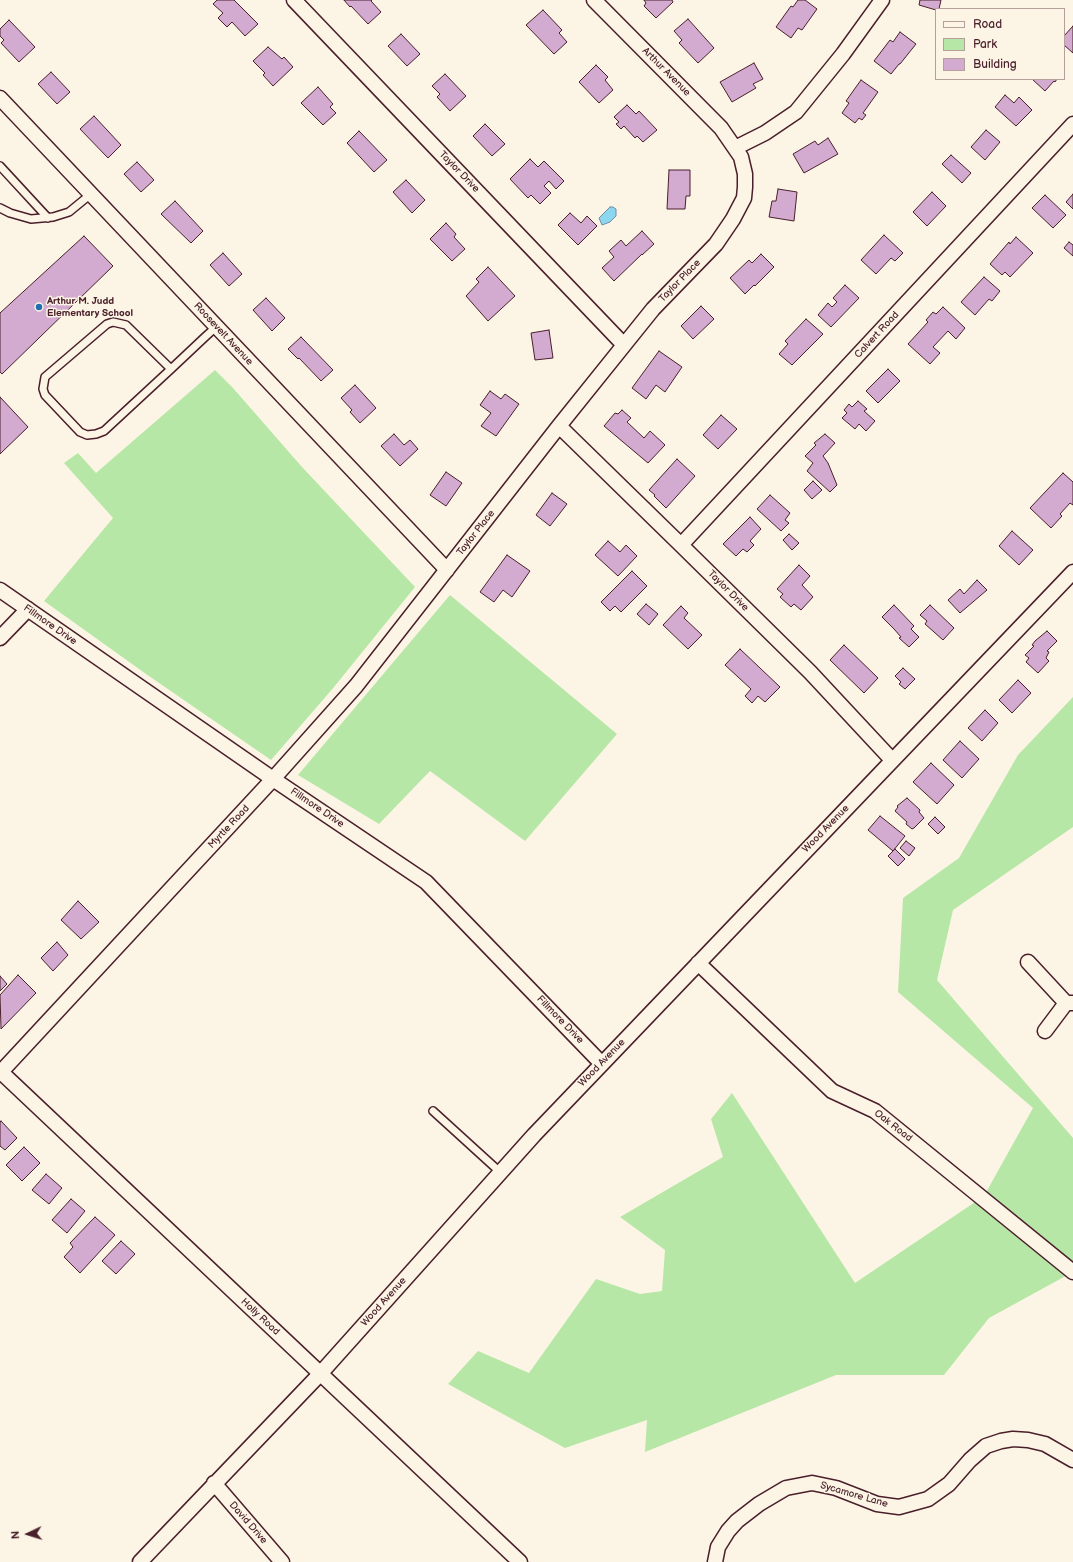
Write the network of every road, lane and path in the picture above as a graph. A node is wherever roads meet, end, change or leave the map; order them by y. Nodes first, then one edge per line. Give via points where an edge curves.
1 (294, 0) edge
2 (594, 0) edge
3 (882, 0) edge
4 (0, 98) edge
5 (1073, 124) edge
6 (735, 148) junction
7 (0, 166) edge
8 (91, 194) junction
9 (0, 208) edge
10 (48, 218) junction
11 (216, 327) junction
12 (624, 345) junction
13 (171, 369) junction
14 (559, 426) junction
15 (681, 545) junction
16 (447, 570) junction
17 (1073, 572) edge
18 (0, 590) edge
19 (28, 609) junction
20 (0, 638) edge
21 (892, 760) junction
22 (273, 779) junction
23 (1028, 962) dead end
24 (698, 963) junction
25 (1070, 1003) edge
26 (1044, 1031) dead end
27 (602, 1064) junction
28 (0, 1072) edge
29 (433, 1111) dead end
30 (500, 1172) junction
31 (1073, 1272) edge
32 (320, 1374) junction
33 (1073, 1460) edge
34 (214, 1483) junction
35 (140, 1562) edge
36 (282, 1562) edge
37 (520, 1562) edge
38 (715, 1562) edge

1 - 12 street, Taylor Drive
2 - 6 street, Arthur Avenue via 721,128
3 - 6 street via 796,112 765,133
4 - 8 street, Roosevelt Avenue
5 - 15 street, Calvert Road
6 - 12 street, Taylor Place via 741,156 745,187 744,198 733,219 716,244 653,309
7 - 10 lane
8 - 10 lane via 69,212
8 - 11 street, Roosevelt Avenue
9 - 10 lane via 31,219
11 - 13 lane
11 - 16 street, Roosevelt Avenue
12 - 14 street, Taylor Place
13 - 13 lane via 104,431 96,434 87,435 80,432 45,395 43,389 45,377 107,324 113,322 126,324
14 - 15 street, Taylor Drive
14 - 16 street, Taylor Place
15 - 21 street, Taylor Drive via 810,672
16 - 22 street, Myrtle Road via 356,686
17 - 21 street, Wood Avenue
18 - 19 street, Fillmore Drive
19 - 20 street
19 - 22 street, Fillmore Drive
21 - 24 street, Wood Avenue
22 - 27 street, Fillmore Drive via 426,882
22 - 28 street, Myrtle Road
23 - 25 street
24 - 27 street, Wood Avenue
24 - 31 street, Oak Road via 832,1091 875,1111
25 - 26 street
27 - 30 street, Wood Avenue
28 - 32 street, Holly Road
29 - 30 lane
30 - 32 street, Wood Avenue
32 - 34 street, Wood Avenue
32 - 37 street, Holly Road
33 - 38 street, Sycamore Lane via 1045,1444 1028,1440 1001,1441 986,1446 949,1484 928,1499 899,1507 877,1504 836,1488 812,1484 786,1488 737,1521 718,1547
34 - 35 street, Wood Avenue
34 - 36 street, David Drive

